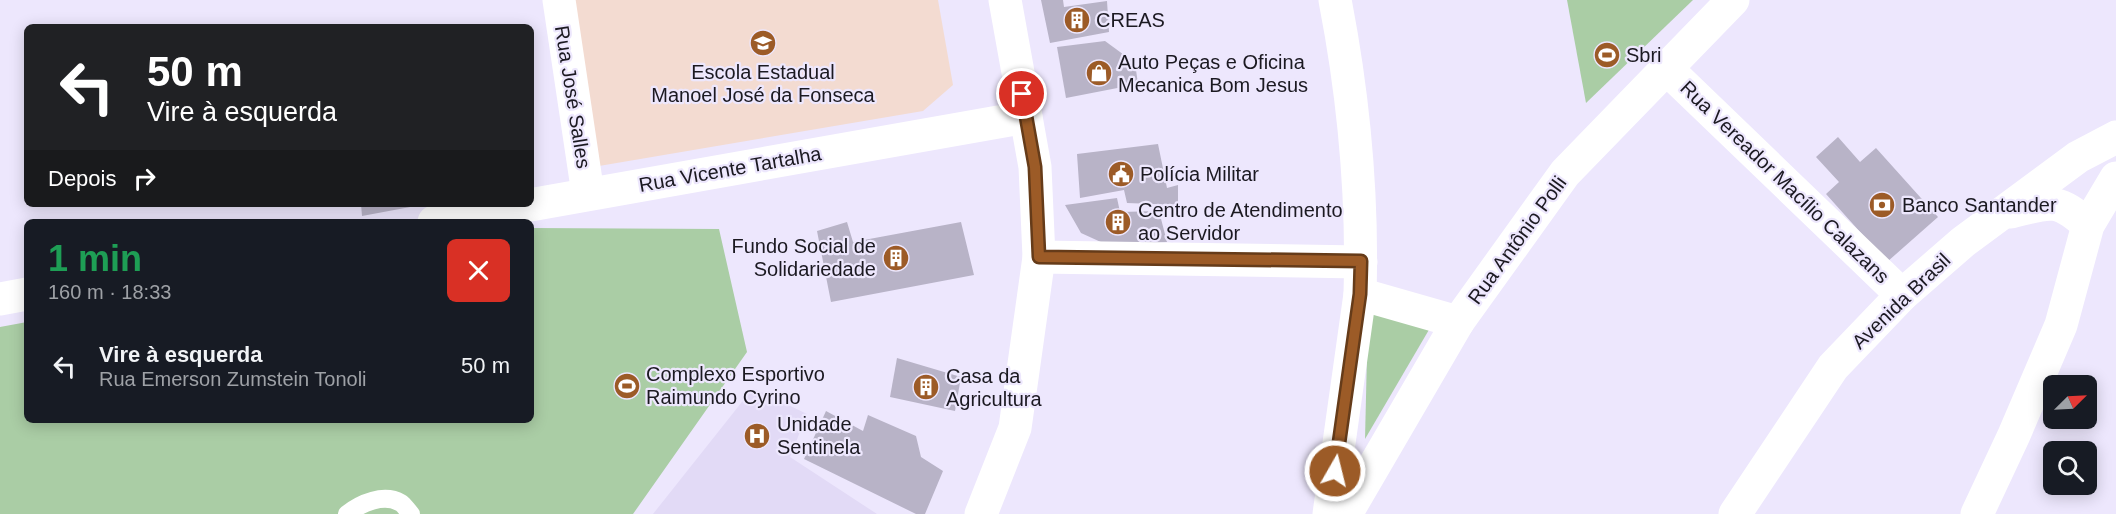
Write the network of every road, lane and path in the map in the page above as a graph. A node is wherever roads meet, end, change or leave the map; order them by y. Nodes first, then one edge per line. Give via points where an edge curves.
1 (559, 0) edge
2 (1005, 0) edge
3 (1335, 0) edge
4 (1734, 0) edge
5 (1668, 70) junction
6 (1026, 117) junction
7 (2116, 137) edge
8 (2116, 178) edge
9 (588, 194) junction
10 (534, 204) edge
11 (517, 207) edge
12 (2001, 215) junction
13 (451, 219) edge
14 (2088, 225) junction
15 (1039, 257) junction
16 (1361, 261) junction
17 (1360, 294) junction
18 (1902, 294) junction
19 (24, 295) edge
20 (0, 299) edge
21 (1458, 322) junction
22 (347, 514) edge
23 (411, 514) edge
24 (981, 514) edge
25 (1329, 514) edge
26 (1346, 514) edge
27 (1735, 514) edge
28 (1977, 514) edge

1 - 9 main road, Rua José Salles
2 - 6 main road
3 - 16 main road via 1347,62 1359,170
4 - 5 main road, Rua Antônio Polli
5 - 18 main road, Rua Vereador Macílio Calazans
5 - 21 main road, Rua Antônio Polli via 1565,173
6 - 9 main road, Rua Vicente Tartalha
6 - 15 main road via 1035,167
7 - 12 main road, Avenida Brasil via 2078,157
8 - 14 main road
9 - 10 main road, Rua Vicente Tartalha
11 - 13 main road, Rua Vicente Tartalha
12 - 14 main road via 2058,203
12 - 18 main road, Avenida Brasil
14 - 28 main road via 2061,325
15 - 16 main road
15 - 24 main road via 1015,428
16 - 17 main road
17 - 21 main road
17 - 25 main road
18 - 27 main road, Avenida Brasil via 1833,367
19 - 20 main road
21 - 26 main road, Rua Antônio Polli
22 - 23 lane via 379,499 401,503

